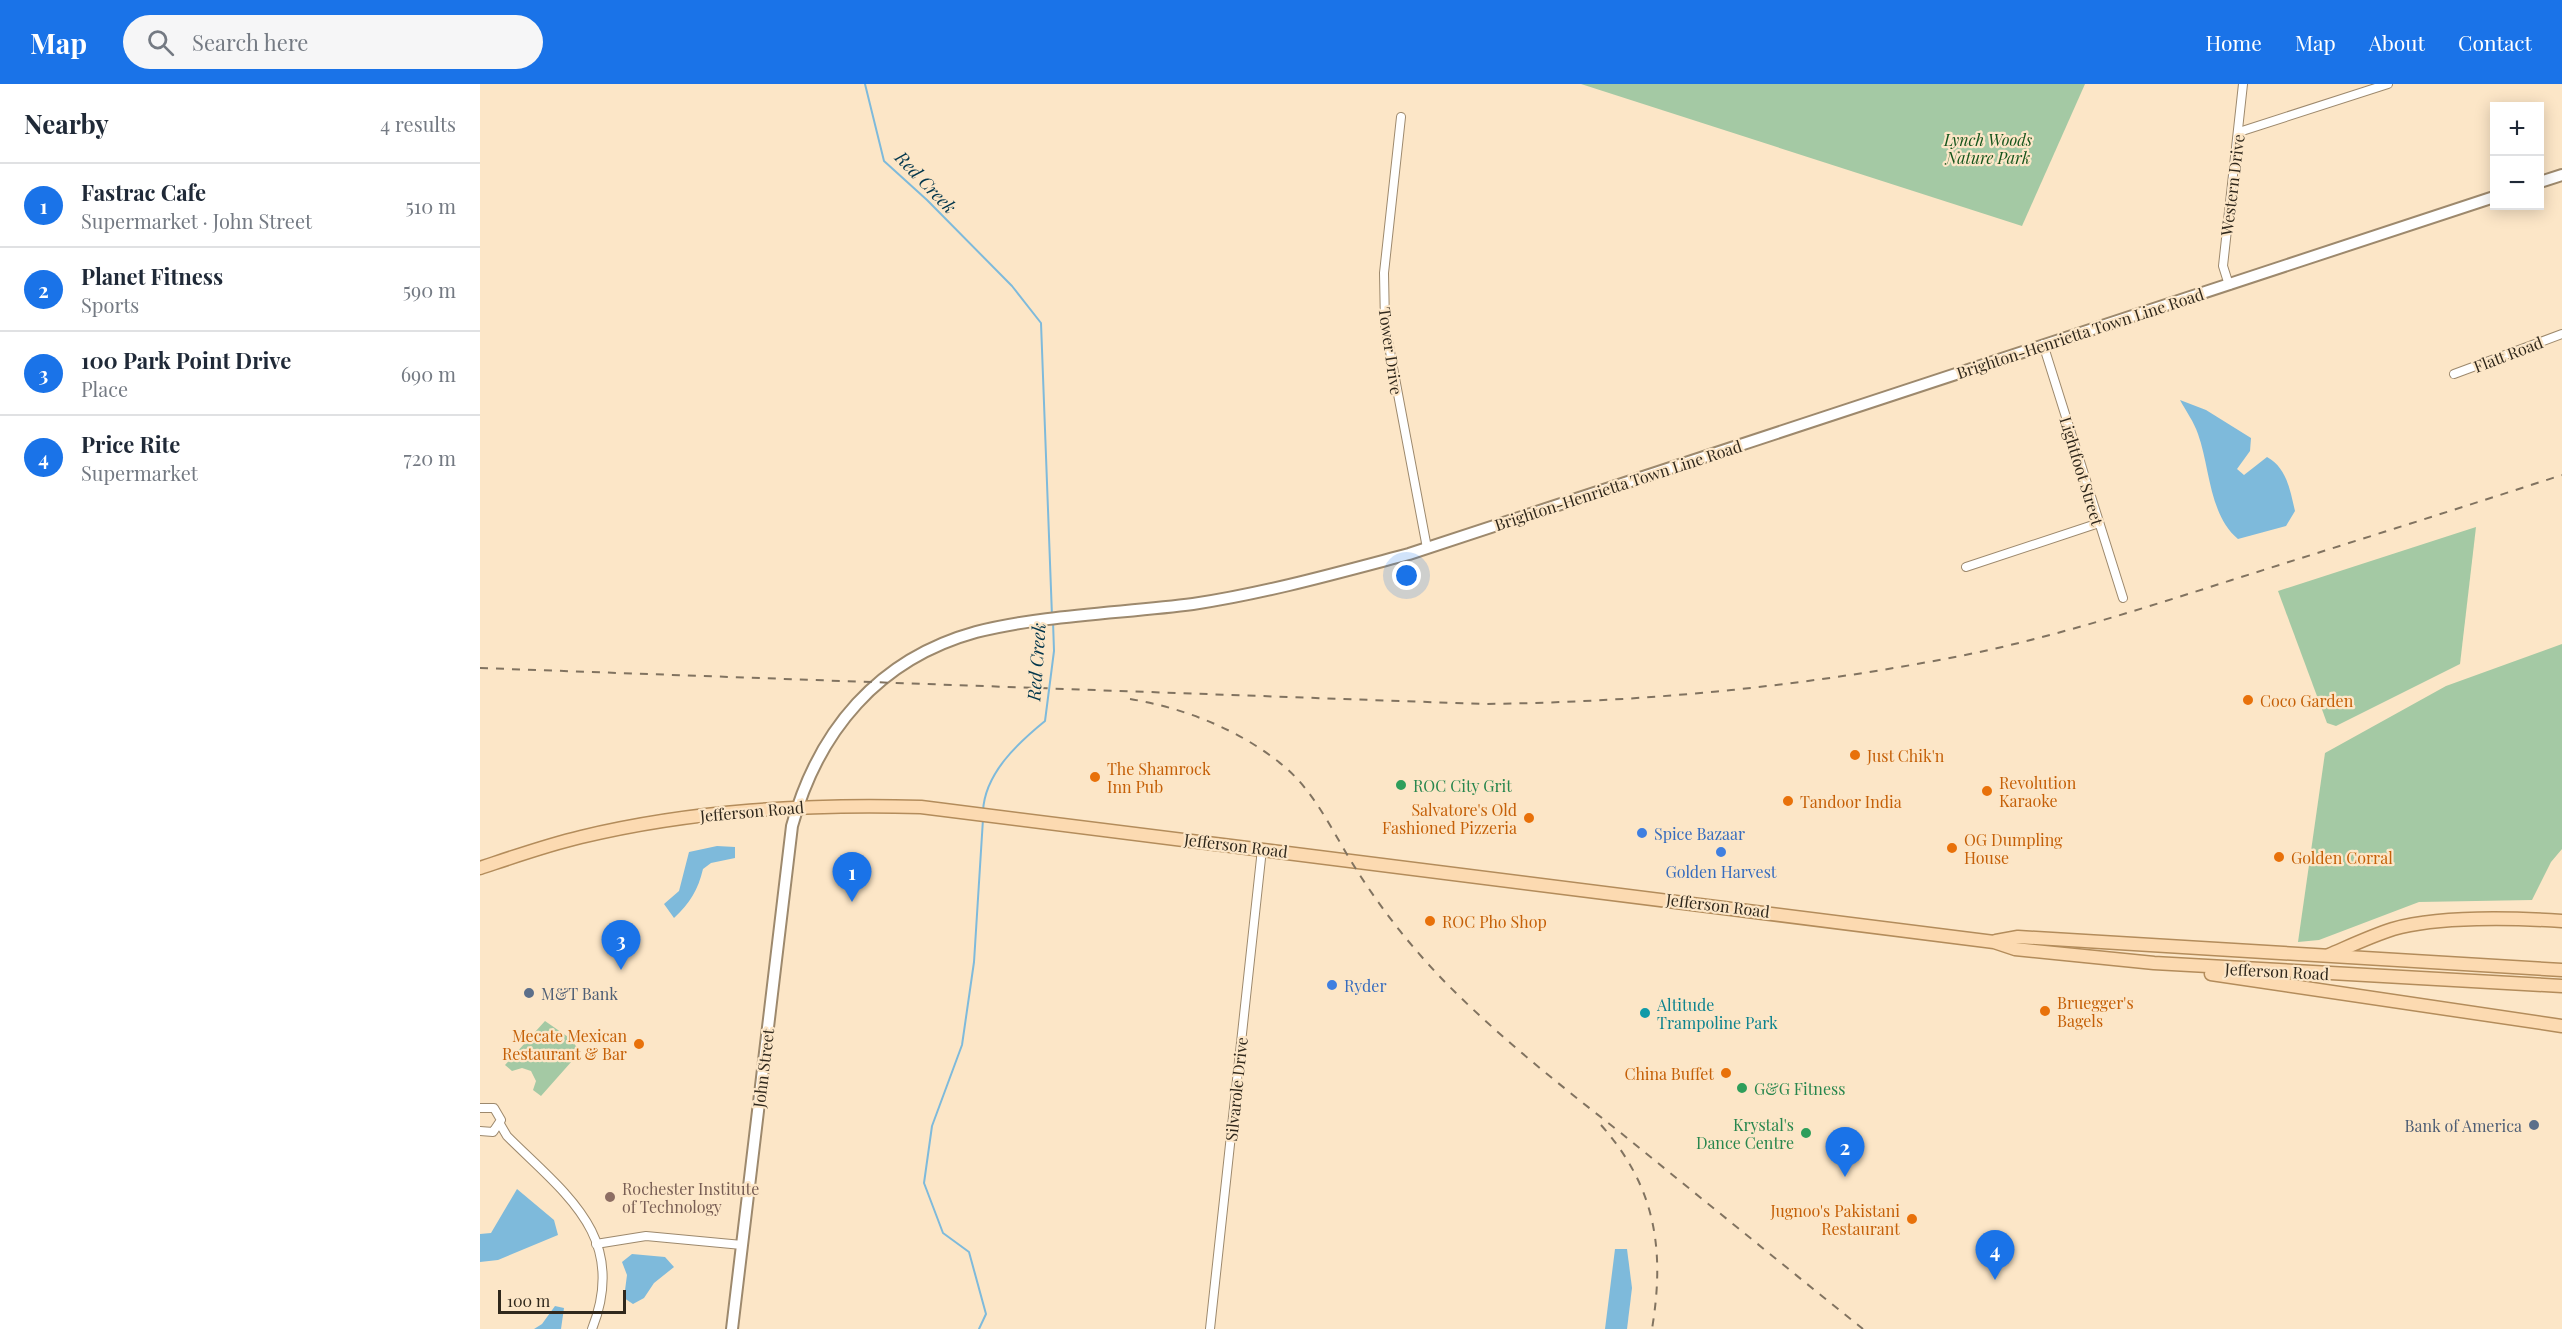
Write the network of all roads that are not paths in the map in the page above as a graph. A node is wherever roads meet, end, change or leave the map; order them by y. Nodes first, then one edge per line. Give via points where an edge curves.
1 (2243, 84) edge
2 (2388, 84) edge
3 (1401, 117) dead end
4 (2239, 132) junction
5 (2562, 175) edge
6 (2544, 181) edge
7 (2490, 198) edge
8 (2229, 285) junction
9 (2562, 334) edge
10 (2043, 344) junction
11 (2454, 374) dead end
12 (2098, 523) junction
13 (1427, 548) junction
14 (1966, 567) dead end
15 (2123, 598) dead end
16 (797, 807) junction
17 (1262, 849) junction
18 (480, 867) edge
19 (2562, 921) edge
20 (1994, 942) junction
21 (2325, 957) junction
22 (2154, 963) junction
23 (2562, 970) edge
24 (2562, 986) edge
25 (2562, 1026) edge
26 (480, 1108) edge
27 (500, 1124) junction
28 (480, 1131) edge
29 (493, 1132) junction
30 (507, 1136) junction
31 (596, 1244) junction
32 (742, 1245) junction
33 (592, 1329) edge
34 (732, 1329) edge
35 (1210, 1329) edge

1 - 4 street, Western Drive
2 - 4 street
3 - 13 street, Tower Drive via 1384,273 1385,325
4 - 8 street, Western Drive via 2223,266
5 - 6 street
7 - 8 street, Brighton-Henrietta Town Line Road
8 - 10 street, Brighton-Henrietta Town Line Road
9 - 11 street, Flatt Road
10 - 12 street, Lightfoot Street
10 - 13 street, Brighton-Henrietta Town Line Road
12 - 14 street
12 - 15 street, Lightfoot Street
13 - 16 street, Brighton-Henrietta Town Line Road via 1261,592 1026,624 983,631 945,643 902,665 857,703 825,743
16 - 17 main road, Jefferson Road via 883,806 970,813
16 - 18 main road, Jefferson Road via 704,815 623,828
16 - 32 street, John Street via 783,887
17 - 20 main road, Jefferson Road
17 - 35 street, Silvarole Drive
19 - 21 main road via 2415,925 2393,929
20 - 21 main road, Jefferson Road via 2018,938
20 - 22 main road, Jefferson Road via 2015,949
21 - 23 main road, Jefferson Road
22 - 24 main road, Jefferson Road
22 - 25 main road
26 - 27 street via 494,1108 500,1115
27 - 29 street
27 - 30 street
28 - 29 street
29 - 30 street
30 - 31 street via 571,1197
31 - 32 street via 646,1236
31 - 33 street via 602,1279
32 - 34 street, John Street

